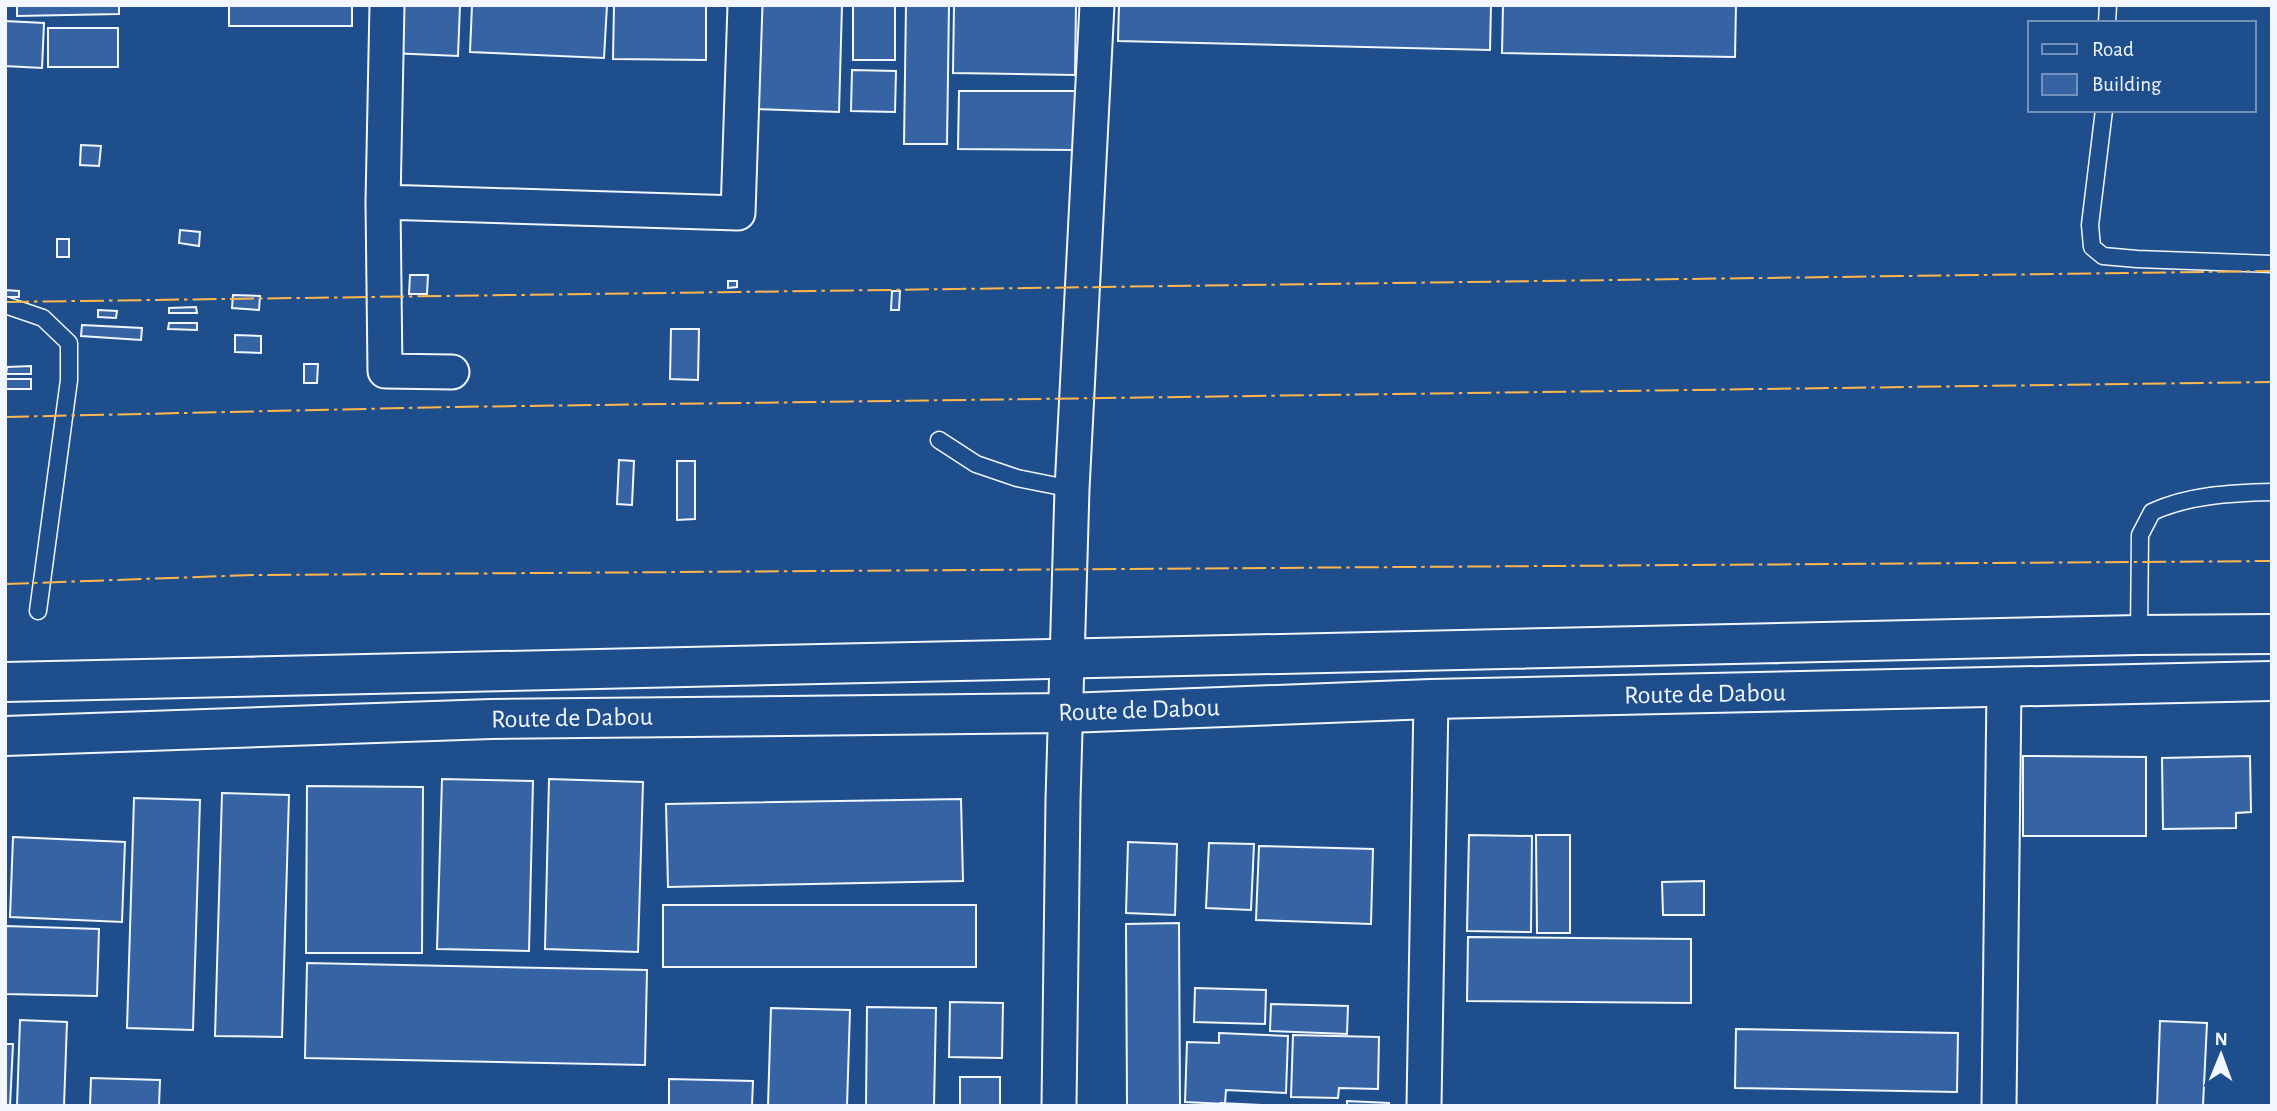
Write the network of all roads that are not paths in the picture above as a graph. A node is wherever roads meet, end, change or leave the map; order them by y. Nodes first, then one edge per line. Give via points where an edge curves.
1 (387, 5) edge
2 (745, 5) edge
3 (1097, 5) edge
4 (2104, 112) edge
5 (383, 202) junction
6 (2272, 264) edge
7 (5, 304) edge
8 (452, 372) dead end
9 (939, 440) dead end
10 (1072, 489) junction
11 (2272, 492) edge
12 (38, 611) dead end
13 (2272, 634) edge
14 (2139, 635) junction
15 (1066, 658) junction
16 (2272, 681) edge
17 (5, 682) edge
18 (2004, 688) junction
19 (1431, 699) junction
20 (1066, 713) junction
21 (5, 736) edge
22 (1059, 1106) edge
23 (1424, 1106) edge
24 (1999, 1106) edge

1 - 5 street
2 - 5 street via 738,213
3 - 10 street
4 - 6 lane via 2090,225 2092,247 2103,256
5 - 8 street via 385,371
7 - 12 lane via 43,318 69,343 69,380
9 - 10 lane via 976,464
10 - 15 street
11 - 14 lane via 2173,502 2152,512 2140,535
13 - 14 street, Route de Dabou
14 - 15 street, Route de Dabou
15 - 17 street, Route de Dabou
15 - 20 street
16 - 18 street, Route de Dabou
18 - 19 street, Route de Dabou
18 - 24 street
19 - 20 street, Route de Dabou
19 - 23 street
20 - 21 street, Route de Dabou via 491,719
20 - 22 street

